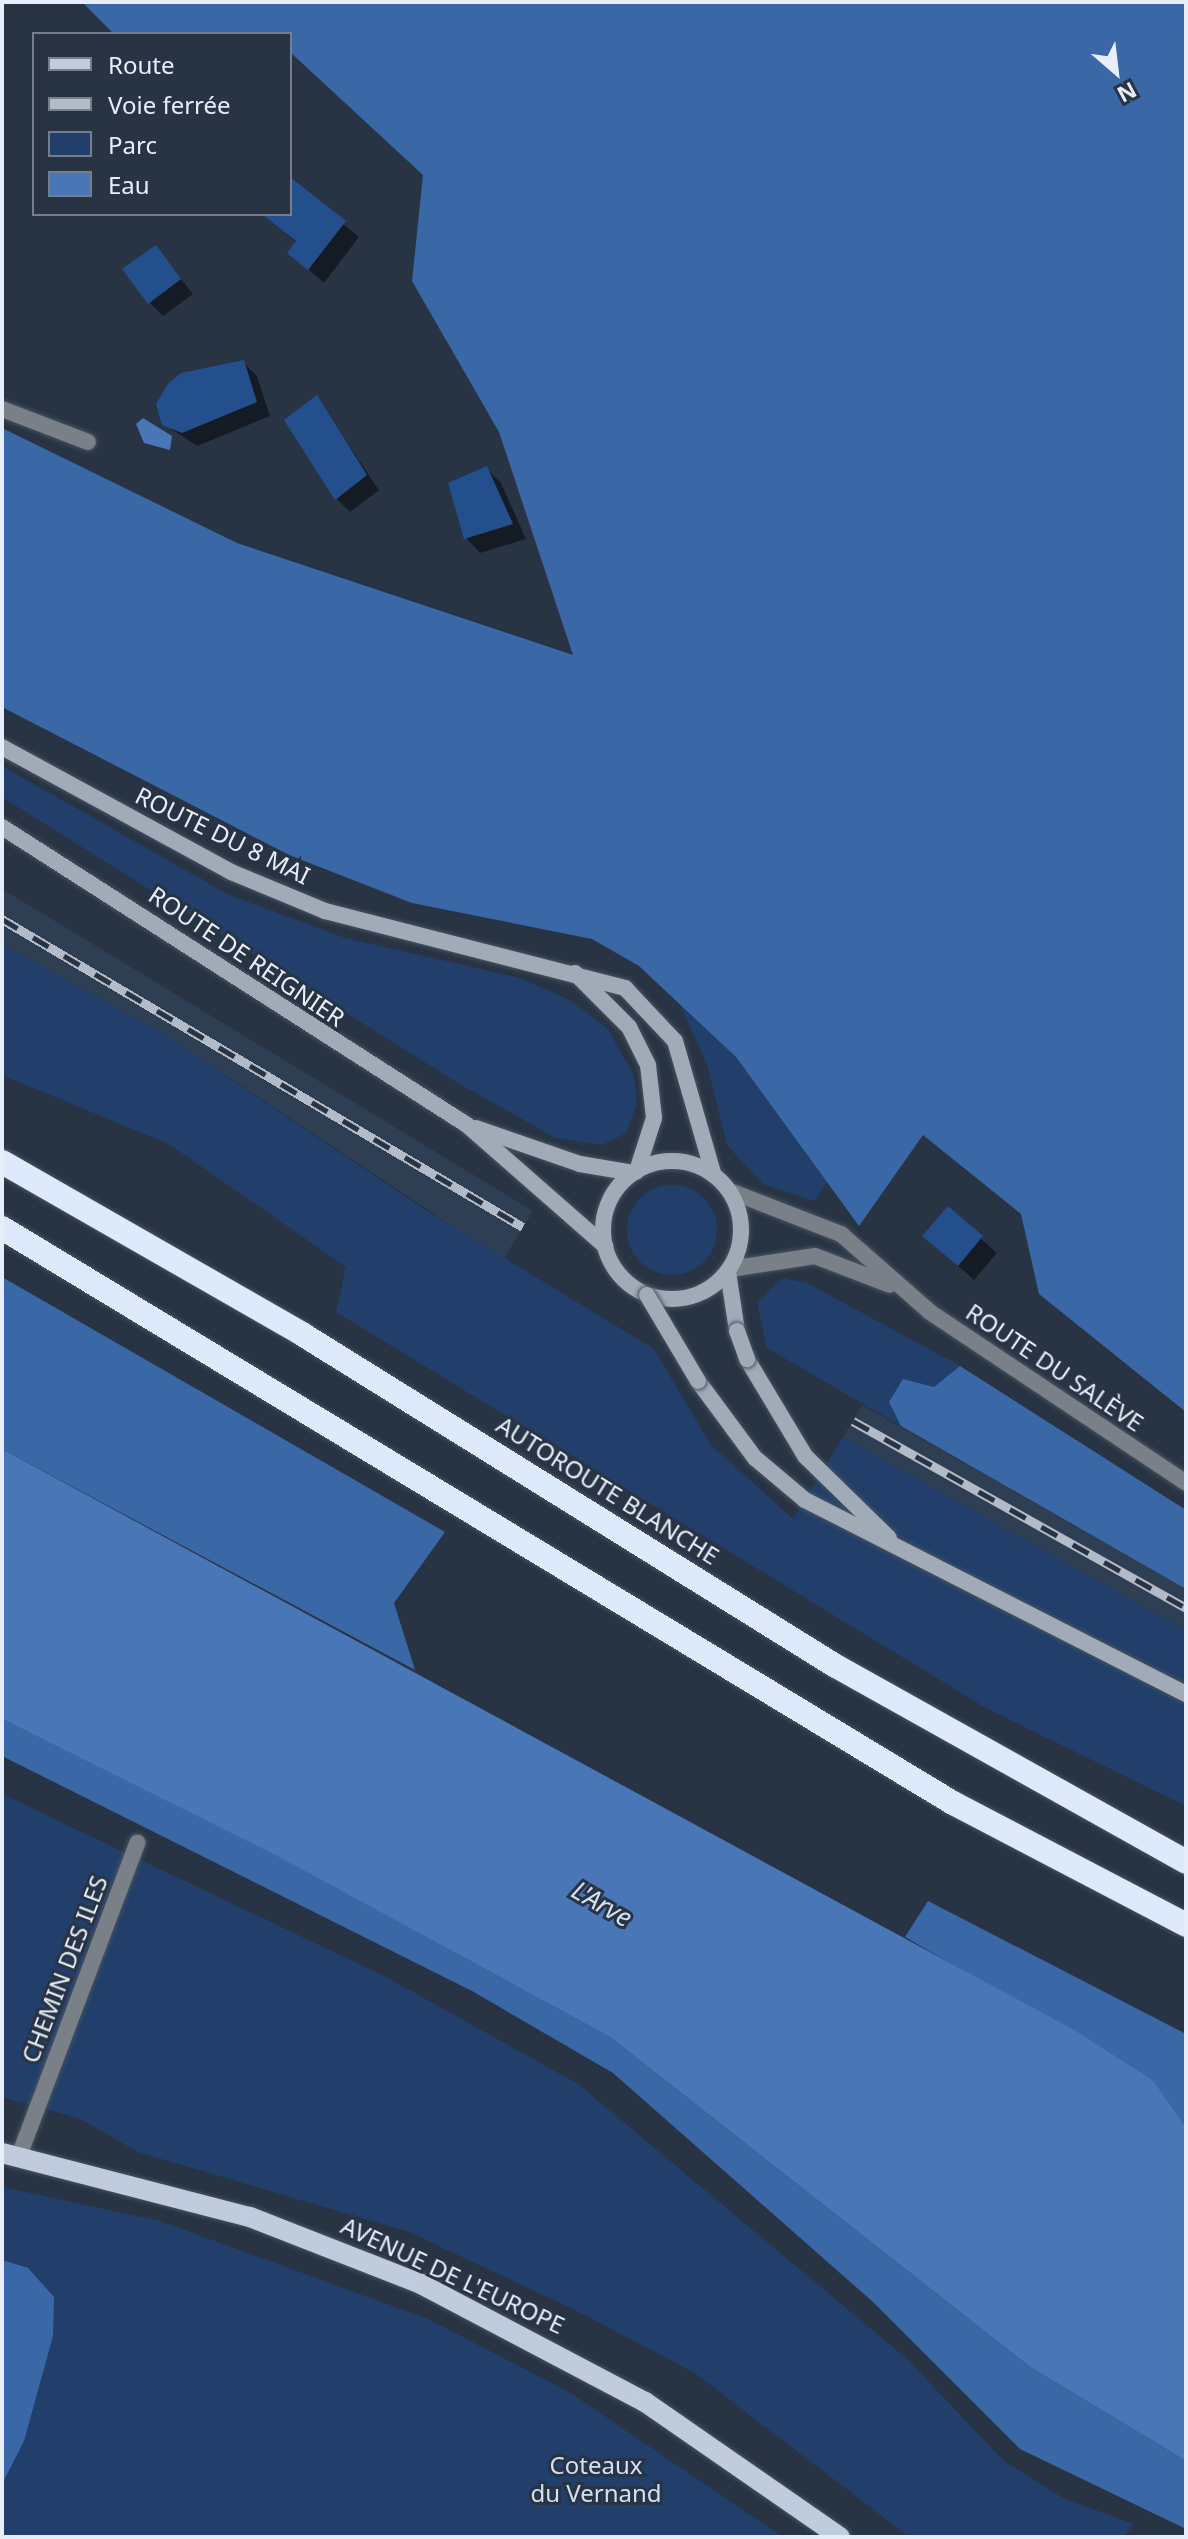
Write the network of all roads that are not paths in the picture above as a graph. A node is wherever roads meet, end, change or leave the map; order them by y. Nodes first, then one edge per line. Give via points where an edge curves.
1 (2, 409) edge
2 (88, 442) dead end
3 (2, 747) edge
4 (2, 827) edge
5 (574, 972) junction
6 (467, 1125) junction
7 (2, 1162) edge
8 (635, 1172) junction
9 (713, 1173) junction
10 (730, 1191) junction
11 (2, 1228) edge
12 (606, 1250) junction
13 (729, 1271) junction
14 (899, 1289) junction
15 (647, 1295) junction
16 (1186, 1483) edge
17 (894, 1543) junction
18 (1186, 1694) edge
19 (137, 1843) dead end
20 (1186, 1862) edge
21 (1186, 1925) edge
22 (10, 2154) edge
23 (840, 2537) edge

1 - 2 street
3 - 5 main road, ROUTE DU 8 MAI via 208,860 301,902 423,941
4 - 6 main road, ROUTE DE REIGNIER
5 - 8 main road via 629,1027 648,1065 654,1118
5 - 9 main road, ROUTE DU 8 MAI via 625,988 663,1022 683,1060
6 - 8 main road, ROUTE DE REIGNIER via 580,1164
6 - 12 main road, ROUTE DE REIGNIER
7 - 20 highway, AUTOROUTE BLANCHE via 302,1334 834,1665
8 - 9 main road via 683,1161
8 - 12 main road via 605,1213
9 - 10 main road
10 - 13 main road via 742,1230
10 - 14 street, ROUTE DU SALÈVE via 841,1234
11 - 21 highway via 953,1803
12 - 15 main road via 620,1276
13 - 14 street, ROUTE DU SALÈVE via 815,1256
13 - 15 main road via 682,1299
13 - 17 main road, bridge via 737,1331 789,1435
14 - 16 street, ROUTE DU SALÈVE
15 - 17 main road, bridge via 714,1408 755,1458 805,1500
17 - 18 main road
19 - 22 street, CHEMIN DES ILES
22 - 23 main road, AVENUE DE L'EUROPE via 250,2217 493,2318 682,2425

